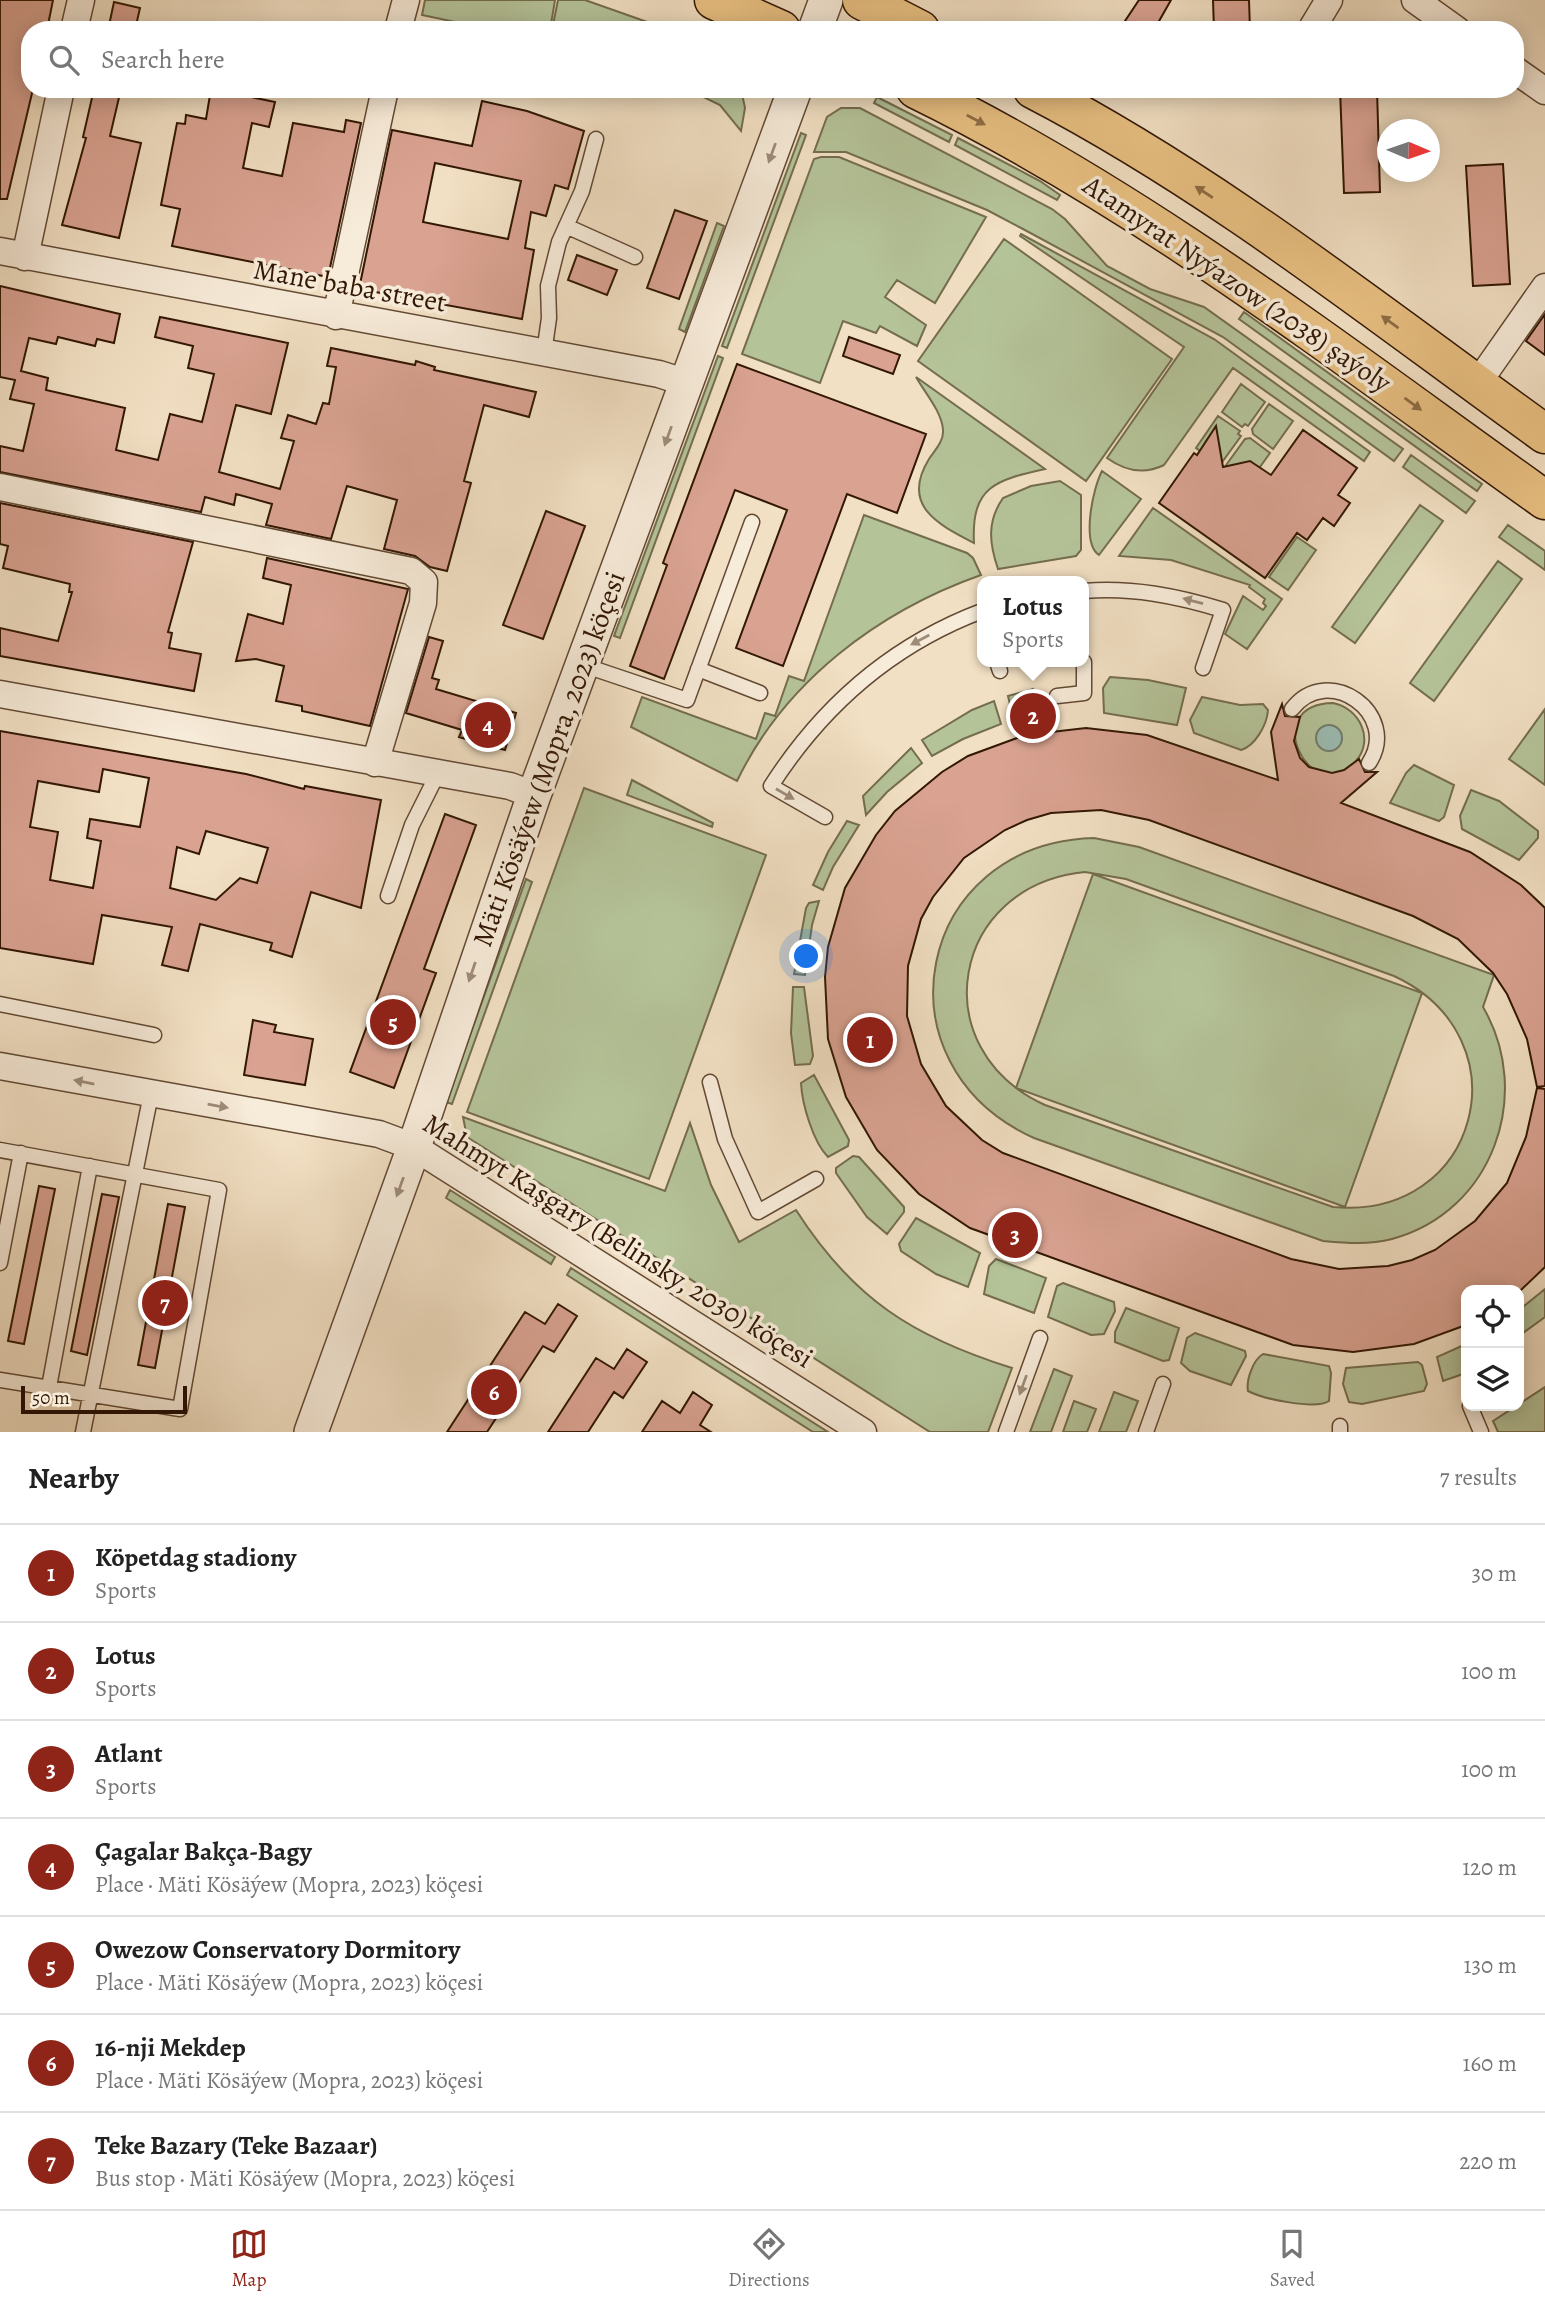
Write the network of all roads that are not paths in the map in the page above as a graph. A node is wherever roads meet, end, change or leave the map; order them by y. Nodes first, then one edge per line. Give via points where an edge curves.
1 (81, 0) edge
2 (406, 0) edge
3 (713, 0) edge
4 (826, 0) edge
5 (862, 0) edge
6 (1329, 0) edge
7 (1415, 0) edge
8 (76, 21) edge
9 (400, 21) edge
10 (761, 21) edge
11 (818, 21) edge
12 (903, 21) edge
13 (1316, 21) edge
14 (1444, 21) edge
15 (1524, 76) edge
16 (1545, 91) edge
17 (58, 98) edge
18 (383, 98) edge
19 (792, 98) edge
20 (933, 98) edge
21 (1048, 98) edge
22 (596, 139) dead end
23 (566, 226) junction
24 (12, 254) edge
25 (635, 257) dead end
26 (1545, 287) edge
27 (336, 316) junction
28 (544, 353) junction
29 (687, 383) junction
30 (1476, 384) junction
31 (1545, 434) edge
32 (0, 487) edge
33 (1545, 500) edge
34 (752, 522) dead end
35 (1089, 591) edge
36 (977, 616) edge
37 (583, 665) junction
38 (1084, 667) edge
39 (1203, 668) dead end
40 (698, 670) junction
41 (760, 693) dead end
42 (0, 694) edge
43 (1057, 696) dead end
44 (1292, 709) dead end
45 (375, 763) junction
46 (1369, 763) dead end
47 (438, 773) junction
48 (534, 794) junction
49 (825, 817) dead end
50 (388, 896) dead end
51 (0, 1004) edge
52 (154, 1035) dead end
53 (0, 1066) edge
54 (710, 1082) dead end
55 (151, 1094) junction
56 (414, 1147) junction
57 (0, 1150) edge
58 (21, 1153) junction
59 (90, 1166) junction
60 (135, 1175) junction
61 (816, 1179) dead end
62 (0, 1263) edge
63 (1040, 1338) dead end
64 (0, 1380) edge
65 (1163, 1384) dead end
66 (49, 1387) junction
67 (90, 1394) junction
68 (1472, 1411) edge
69 (83, 1432) edge
70 (310, 1432) edge
71 (863, 1432) edge
72 (1006, 1432) edge
73 (1146, 1432) edge
74 (1481, 1432) edge

1 - 8 street
2 - 9 street
3 - 10 main road
4 - 11 street
5 - 12 main road
6 - 13 street
7 - 14 street
15 - 16 street
17 - 24 street
18 - 27 street
19 -> 29 street, Mäti Kösäýew (Mopra, 2023) köçesi
20 -> 33 main road, Atamyrat Nyýazow (2038) şaýoly via 1039,153 1139,213 1253,289
30 -> 21 main road, Atamyrat Nyýazow (2038) şaýoly via 1284,244
22 - 23 lane via 582,191
23 - 25 lane
23 - 28 lane via 548,286
24 - 27 street, Mane baba street
26 - 30 street
27 - 28 street, Mane baba street
28 - 29 street, Mane baba street
29 -> 37 street, Mäti Kösäýew (Mopra, 2023) köçesi
30 - 31 main road, Atamyrat Nyýazow (2038) şaýoly
32 - 45 street via 419,576 424,582 423,603
34 - 40 lane
39 -> 35 lane via 1223,610 1157,594
36 -> 49 lane via 938,630 888,659 841,697 800,743 771,786
37 - 40 lane via 687,700
37 - 48 street, Mäti Kösäýew (Mopra, 2023) köçesi
38 - 43 lane via 1084,693
40 - 41 lane
42 - 45 street
44 - 46 lane via 1318,692 1342,692 1356,699 1375,726 1377,743
45 - 47 street
47 - 48 street
47 - 50 lane via 412,825
48 -> 56 street, Mäti Kösäýew (Mopra, 2023) köçesi
51 - 52 lane
55 -> 53 street, Mahmyt Kaşgary (Belinsky, 2030) köçesi
54 - 61 lane via 725,1139 758,1212
55 -> 56 street, Mahmyt Kaşgary (Belinsky, 2030) köçesi via 379,1134
55 - 60 lane
56 -> 70 street, Mäti Kösäýew (Mopra, 2023) köçesi
56 - 71 street, Mahmyt Kaşgary (Belinsky, 2030) köçesi
57 - 58 lane
58 - 59 lane
58 - 62 lane
59 - 60 lane
59 - 66 lane
60 - 67 lane
60 - 67 lane via 219,1190 180,1409
63 -> 72 lane
64 - 66 lane
65 - 73 lane
66 - 67 lane
67 - 69 lane
68 - 74 lane

